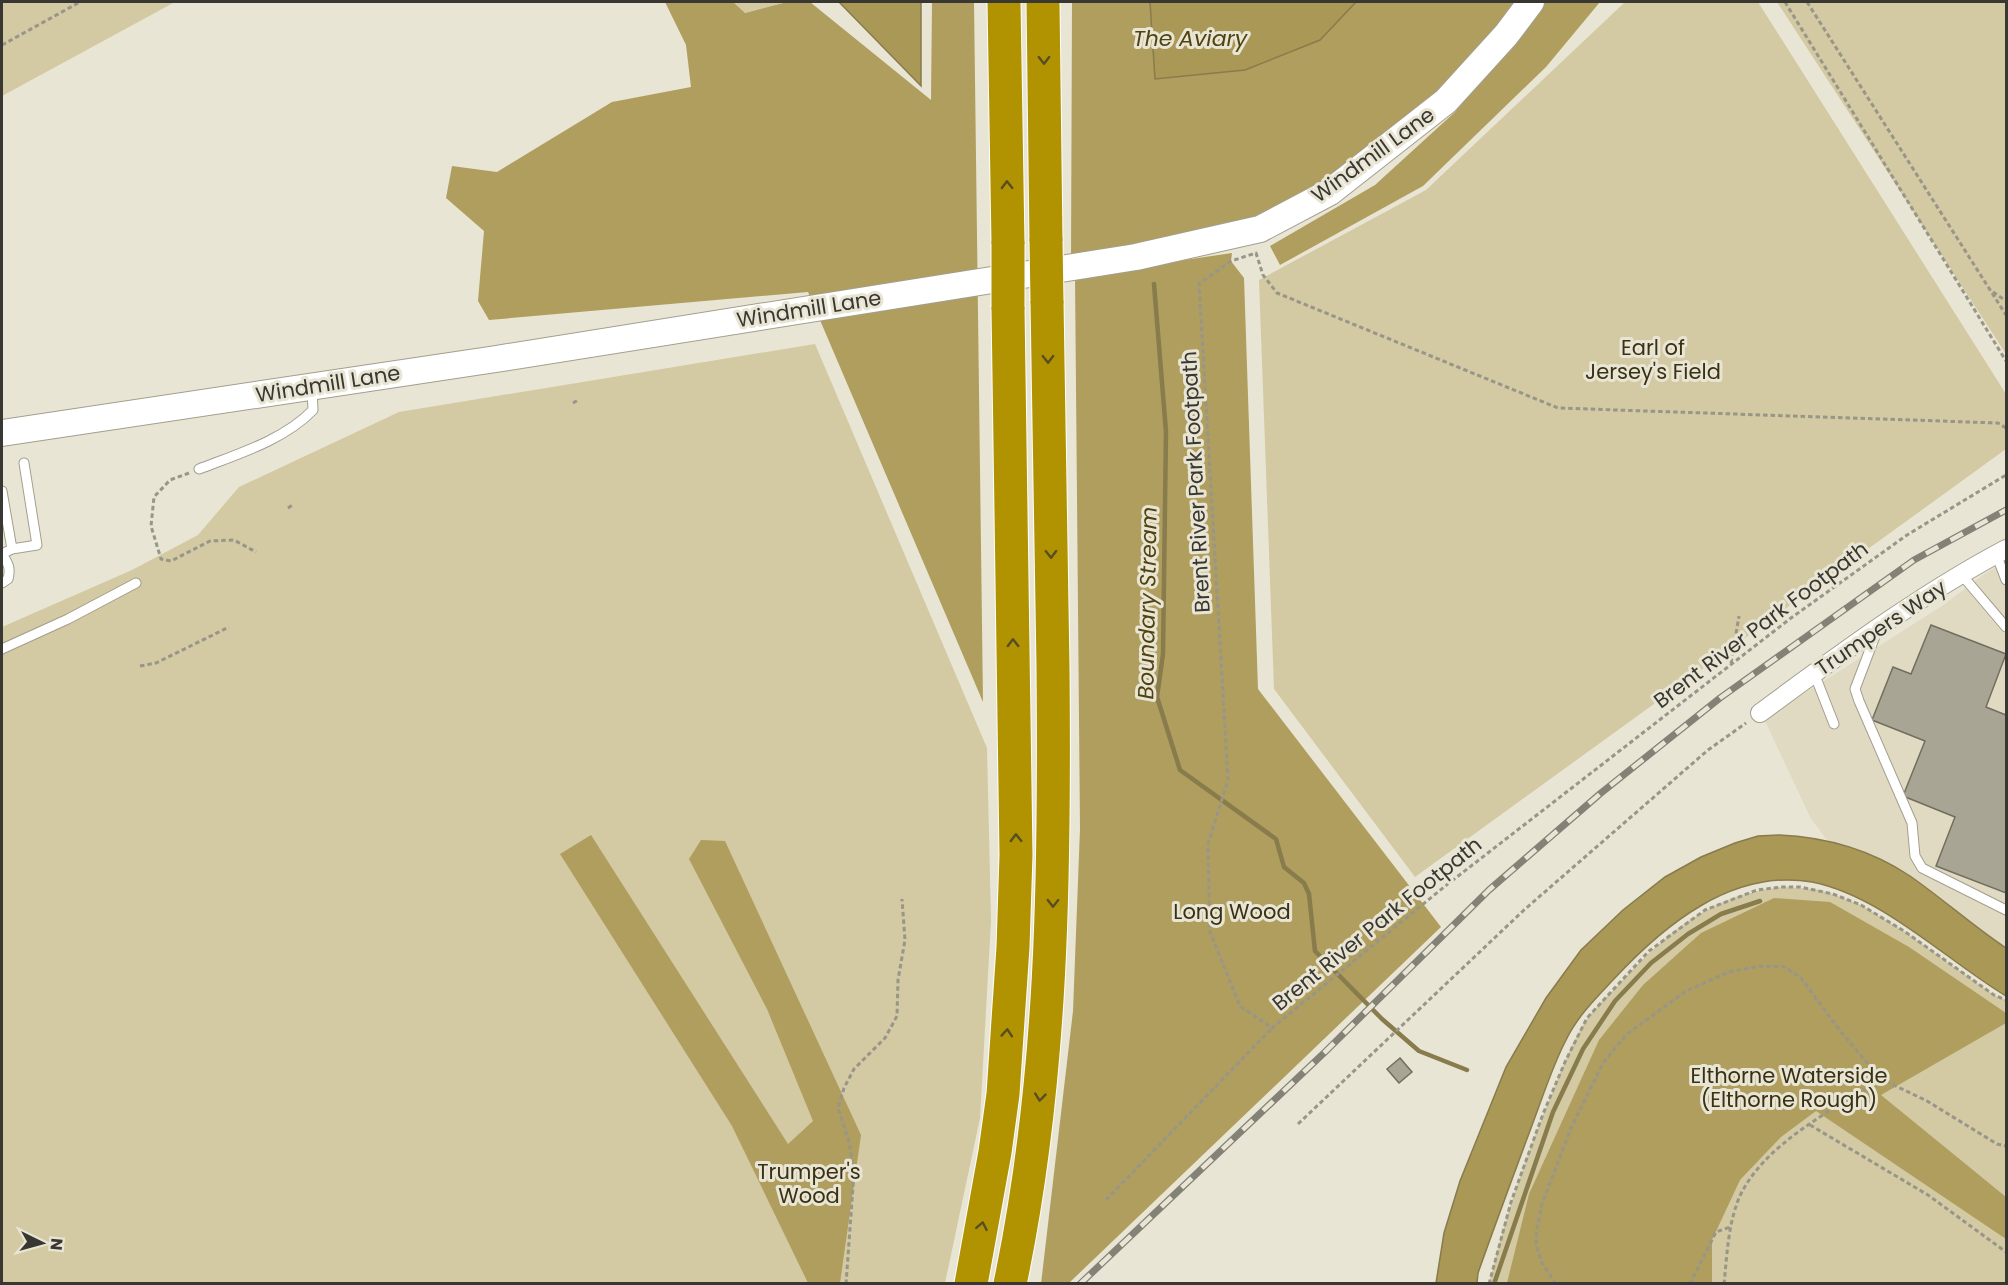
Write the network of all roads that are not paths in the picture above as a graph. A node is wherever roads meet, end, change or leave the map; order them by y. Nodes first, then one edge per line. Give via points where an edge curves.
1 (1004, 2) edge
2 (1043, 2) edge
3 (1532, 2) edge
4 (312, 386) junction
5 (2, 433) edge
6 (24, 463) dead end
7 (199, 469) road end
8 (2, 491) edge
9 (12, 549) junction
10 (2001, 551) edge
11 (2, 554) edge
12 (1961, 574) junction
13 (2007, 580) edge
14 (2, 583) edge
15 (136, 583) dead end
16 (2007, 627) edge
17 (1877, 630) junction
18 (2, 650) edge
19 (1814, 673) junction
20 (1760, 713) road end
21 (1834, 724) dead end
22 (2007, 910) edge
23 (971, 1284) edge
24 (1010, 1284) edge

23 -> 1 highway, bridge via 1003,1094 1016,855
2 -> 24 highway, bridge via 1054,740 1052,922 1038,1111
3 - 4 main road, Windmill Lane via 1446,100 1330,192 1260,229 1136,257
4 - 5 main road, Windmill Lane
4 - 7 lane via 313,410 302,421 254,448
6 - 9 lane via 37,544
8 - 9 lane
9 - 11 lane
10 - 12 street, Trumpers Way
10 - 13 lane
11 - 14 lane via 10,568 8,579
12 - 16 lane
12 - 17 street, Trumpers Way
15 - 18 lane
17 - 19 street, Trumpers Way
17 - 22 lane via 1856,688 1912,823 1915,856 1922,868
19 - 20 street, Trumpers Way
19 - 21 lane

